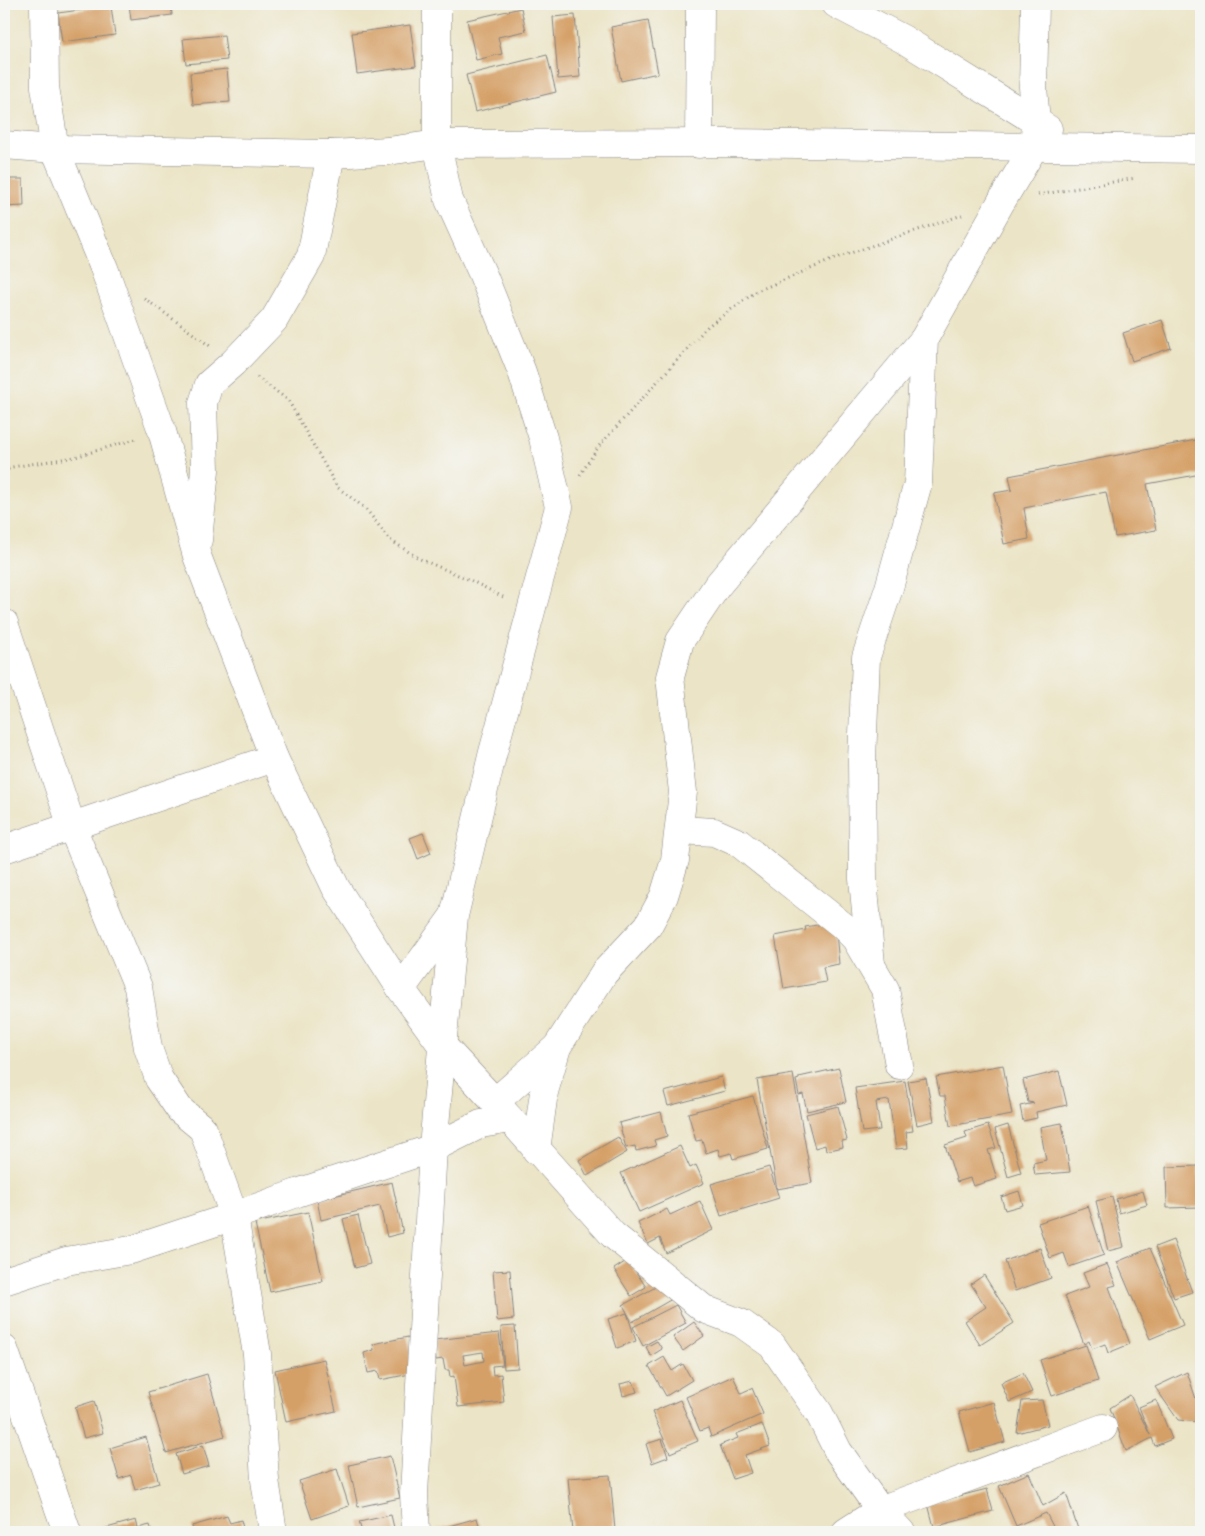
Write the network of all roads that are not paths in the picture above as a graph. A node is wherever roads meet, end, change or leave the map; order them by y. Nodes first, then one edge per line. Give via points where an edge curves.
1 (44, 4) edge
2 (437, 4) edge
3 (700, 4) edge
4 (836, 4) edge
5 (1035, 4) edge
6 (1035, 134) junction
7 (437, 144) junction
8 (698, 144) junction
9 (4, 145) edge
10 (55, 149) junction
11 (1201, 149) edge
12 (331, 154) junction
13 (924, 339) junction
14 (196, 556) junction
15 (4, 623) edge
16 (274, 758) junction
17 (72, 827) junction
18 (679, 830) junction
19 (4, 849) edge
20 (454, 916) junction
21 (872, 964) junction
22 (401, 989) junction
23 (441, 1044) junction
24 (557, 1047) junction
25 (899, 1065) dead end
26 (503, 1110) junction
27 (433, 1148) junction
28 (536, 1150) junction
29 (234, 1216) junction
30 (4, 1282) edge
31 (4, 1349) edge
32 (1103, 1428) dead end
33 (880, 1510) junction
34 (67, 1532) edge
35 (273, 1532) edge
36 (416, 1532) edge
37 (846, 1532) edge
38 (901, 1532) edge

1 - 10 street via 45,87
2 - 7 street
3 - 8 street
4 - 6 street via 903,39
5 - 6 street
6 - 8 street
6 - 11 street via 1078,148
6 - 13 street
7 - 8 street
7 - 12 street
7 - 20 street via 448,200 483,275 522,372 543,438 559,507 492,756
9 - 10 street
10 - 12 street
10 - 14 street via 104,268 162,431
12 - 14 street via 311,256 274,320 209,384 203,403 205,470
13 - 18 street via 717,586 680,641 670,677 683,792
13 - 21 street via 918,483 866,657 862,760 864,879
14 - 16 street
15 - 17 street
16 - 17 street
16 - 22 street via 336,888
17 - 19 street
17 - 29 street via 138,988 148,1048 159,1079 180,1110 203,1129
18 - 21 street via 714,832 739,843 842,925
18 - 24 street via 675,860 664,896 648,926 604,973
20 - 22 street
20 - 23 street
21 - 25 street via 885,989
22 - 23 street
23 - 26 street
23 - 27 street
24 - 26 street
24 - 28 street via 544,1092
26 - 27 street
26 - 28 street
27 - 29 street
27 - 36 street via 414,1494
28 - 33 street via 613,1235 704,1309 741,1323 772,1345 819,1413 838,1451
29 - 30 street via 131,1250 66,1261
29 - 35 street via 257,1354 265,1480
31 - 34 street
32 - 33 street
33 - 37 street
33 - 38 street

